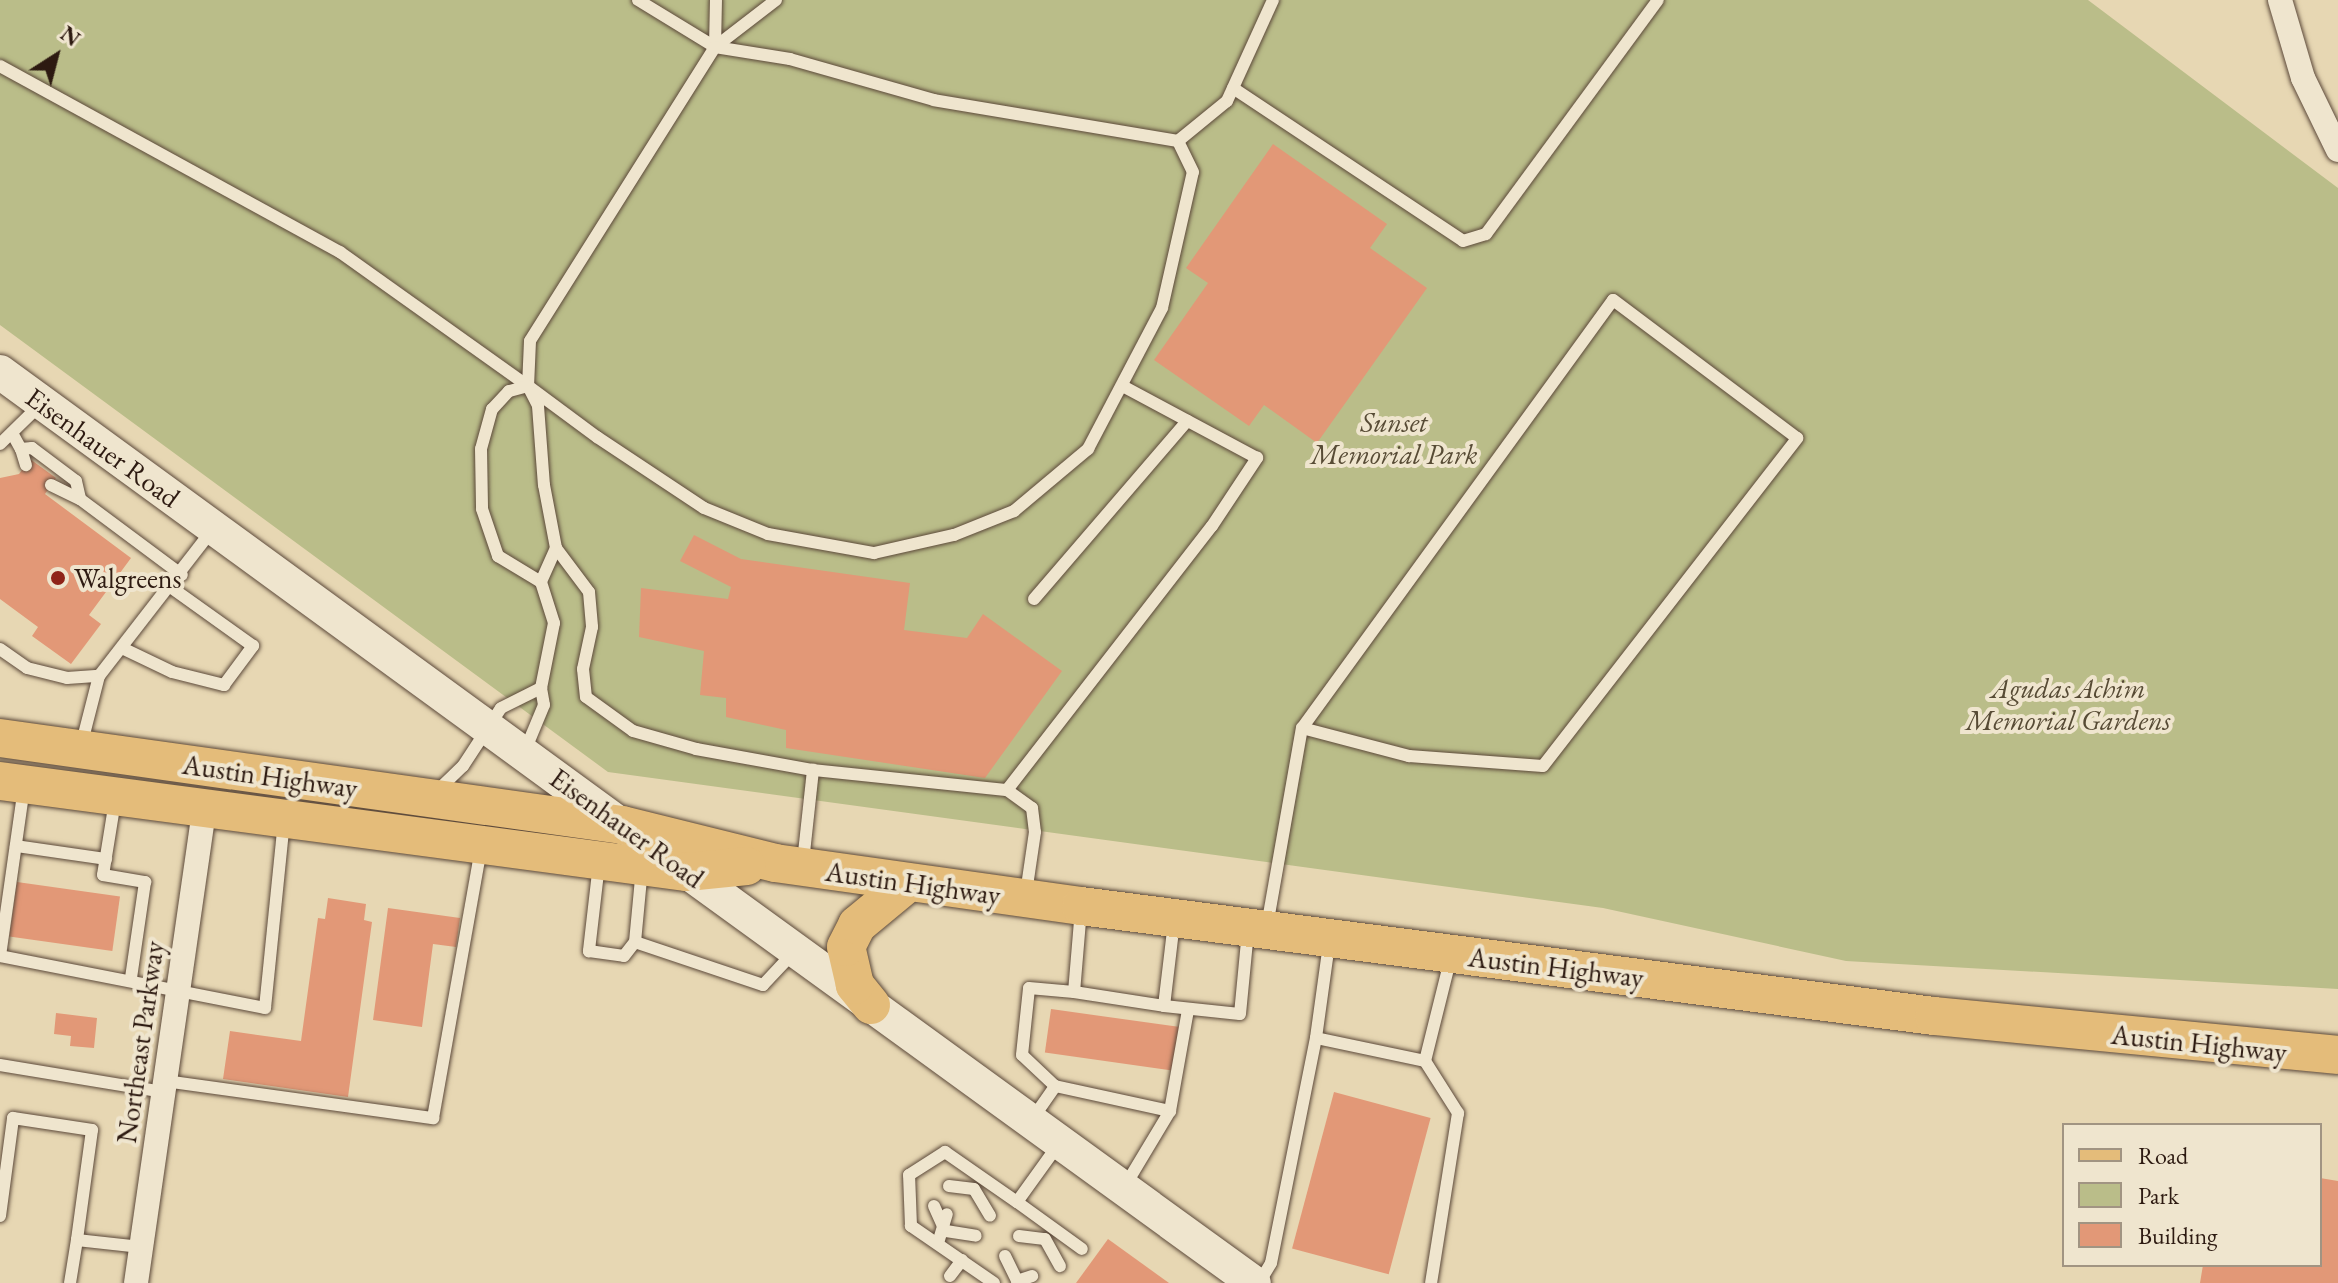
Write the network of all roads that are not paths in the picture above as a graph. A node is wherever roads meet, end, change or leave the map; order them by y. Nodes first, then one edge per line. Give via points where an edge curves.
1 (638, 0) edge
2 (716, 0) edge
3 (776, 0) edge
4 (1273, 0) edge
5 (1658, 0) edge
6 (2280, 0) edge
7 (715, 47) junction
8 (0, 66) edge
9 (1233, 88) junction
10 (1178, 141) junction
11 (2338, 150) edge
12 (0, 372) edge
13 (528, 386) junction
14 (1123, 386) junction
15 (43, 403) junction
16 (1187, 421) junction
17 (12, 433) junction
18 (0, 444) edge
19 (21, 449) junction
20 (26, 465) dead end
21 (51, 485) dead end
22 (80, 499) junction
23 (214, 528) junction
24 (556, 548) junction
25 (182, 575) junction
26 (541, 582) junction
27 (172, 588) junction
28 (1034, 599) dead end
29 (122, 648) junction
30 (0, 649) edge
31 (99, 676) junction
32 (541, 688) junction
33 (486, 725) junction
34 (1302, 728) junction
35 (0, 738) edge
36 (80, 749) junction
37 (524, 754) junction
38 (813, 770) junction
39 (12, 783) edge
40 (1007, 790) junction
41 (115, 797) junction
42 (429, 799) junction
43 (204, 810) junction
44 (284, 820) junction
45 (606, 839) junction
46 (16, 846) junction
47 (482, 846) junction
48 (106, 859) junction
49 (789, 865) junction
50 (642, 866) junction
51 (687, 872) junction
52 (909, 882) junction
53 (1026, 898) junction
54 (1081, 906) junction
55 (1175, 918) junction
56 (1257, 929) junction
57 (1329, 938) junction
58 (635, 942) junction
59 (795, 950) junction
60 (1452, 954) junction
61 (0, 956) edge
62 (131, 978) junction
63 (177, 991) junction
64 (1074, 992) junction
65 (871, 1005) junction
66 (1164, 1006) junction
67 (1188, 1010) junction
68 (1316, 1038) junction
69 (2338, 1055) edge
70 (1425, 1061) junction
71 (0, 1065) edge
72 (164, 1086) junction
73 (1055, 1086) junction
74 (1170, 1111) junction
75 (1031, 1121) junction
76 (1059, 1142) junction
77 (949, 1186) dead end
78 (973, 1187) junction
79 (1124, 1188) junction
80 (1017, 1202) junction
81 (934, 1206) dead end
82 (975, 1206) dead end
83 (947, 1214) dead end
84 (0, 1216) edge
85 (990, 1216) dead end
86 (961, 1226) dead end
87 (1053, 1228) junction
88 (946, 1231) junction
89 (976, 1236) dead end
90 (1019, 1236) dead end
91 (77, 1240) junction
92 (1039, 1242) junction
93 (938, 1243) junction
94 (141, 1247) junction
95 (1082, 1249) dead end
96 (1046, 1255) dead end
97 (1005, 1256) dead end
98 (962, 1260) junction
99 (1018, 1265) dead end
100 (1060, 1266) dead end
101 (950, 1276) dead end
102 (1023, 1281) edge
103 (989, 1282) edge
104 (70, 1283) edge
105 (136, 1283) edge
106 (1256, 1283) edge
107 (1431, 1283) edge

1 - 7 lane
2 - 7 lane
3 - 7 lane
4 - 9 lane
5 - 9 lane via 1486,234 1463,241
6 - 11 street via 2303,78
7 - 10 lane via 790,59 934,100
7 - 13 lane via 579,270 535,327
8 - 13 lane via 340,252
9 - 10 lane via 1227,101
10 - 14 lane via 1193,172 1180,247 1162,308
12 - 15 main road, Eisenhauer Road
13 - 14 lane via 704,508 768,534 874,553 954,535 1014,511 1088,449
13 - 24 lane via 538,406
13 - 26 lane via 509,391 492,409 481,449 482,509 498,556
14 - 16 lane
15 - 17 lane
15 - 23 main road, Eisenhauer Road
16 - 28 lane
16 - 40 lane via 1257,458 1212,526
17 - 18 lane
17 - 19 lane
19 - 20 lane
19 - 22 lane via 32,448 76,481
21 - 22 lane
22 - 25 lane
23 - 25 lane
23 - 33 main road, Eisenhauer Road
24 - 26 lane
24 - 38 lane via 589,592 586,697 606,716 633,731 696,749
25 - 27 lane
26 - 32 lane via 554,623
27 - 29 lane
27 - 29 lane via 253,646 224,685 172,672
29 - 31 lane
30 - 31 lane via 27,668 67,678
31 - 36 lane
32 - 33 lane via 513,699
32 - 37 lane via 544,705
33 - 37 main road, Eisenhauer Road
33 - 42 lane via 463,766
34 - 34 lane via 1409,756 1543,766 1797,438 1613,300
34 - 56 lane
35 - 36 main road, Austin Highway
36 - 42 main road, Austin Highway
37 - 45 main road, Eisenhauer Road
38 - 40 lane
38 - 49 lane
39 - 41 main road, Austin Highway
39 - 46 lane
40 - 53 lane via 1032,808 1035,832
41 - 43 main road, Austin Highway
41 - 48 lane
42 - 45 main road, Austin Highway
43 - 44 main road, Austin Highway
43 - 63 street, Northeast Parkway
44 - 47 main road, Austin Highway
44 - 63 lane via 265,1008
45 - 47 main road, Austin Highway
45 - 49 main road, Austin Highway
45 - 50 main road, Austin Highway
45 - 51 main road, Eisenhauer Road
45 - 58 lane via 589,951 624,956
46 - 48 lane
46 - 61 lane
47 - 72 lane via 433,1118
48 - 62 lane via 103,875 145,882
49 - 51 main road, Austin Highway
49 - 52 main road, Austin Highway
50 - 51 main road, Austin Highway
50 - 58 lane
51 - 59 main road, Eisenhauer Road
52 - 53 main road, Austin Highway
52 - 65 main road via 857,925 846,947 855,985
53 - 54 main road, Austin Highway
54 - 55 main road, Austin Highway
54 - 64 lane
55 - 56 main road, Austin Highway
55 - 66 lane
56 - 57 main road, Austin Highway
56 - 67 lane via 1240,1014
57 - 60 main road, Austin Highway
57 - 68 lane
58 - 59 lane via 763,985
59 - 65 main road, Eisenhauer Road
60 - 69 main road, Austin Highway via 1934,1016
60 - 70 lane
61 - 62 lane
62 - 63 lane
63 - 72 street, Northeast Parkway
64 - 66 lane
64 - 73 lane via 1029,988 1022,1055
65 - 75 main road, Eisenhauer Road
66 - 67 lane
67 - 74 lane
68 - 70 lane
68 - 106 lane via 1271,1263
70 - 107 lane via 1458,1113
71 - 72 lane
72 - 94 street, Northeast Parkway
73 - 74 lane
73 - 75 lane
74 - 79 lane
75 - 76 main road, Eisenhauer Road
76 - 79 main road, Eisenhauer Road
76 - 80 lane
77 - 78 lane
78 - 80 lane
78 - 82 lane
78 - 85 lane
78 - 93 lane via 945,1152 909,1175 911,1226
79 - 106 main road, Eisenhauer Road
80 - 87 lane
81 - 88 lane
83 - 88 lane
84 - 91 lane via 13,1118 92,1130
86 - 88 lane
87 - 92 lane
87 - 95 lane
88 - 89 lane
88 - 93 lane
90 - 92 lane
91 - 94 lane
91 - 104 lane
92 - 96 lane
92 - 100 lane
93 - 98 lane
94 - 105 street, Northeast Parkway
97 - 102 lane
98 - 101 lane
98 - 103 lane
99 - 102 lane

